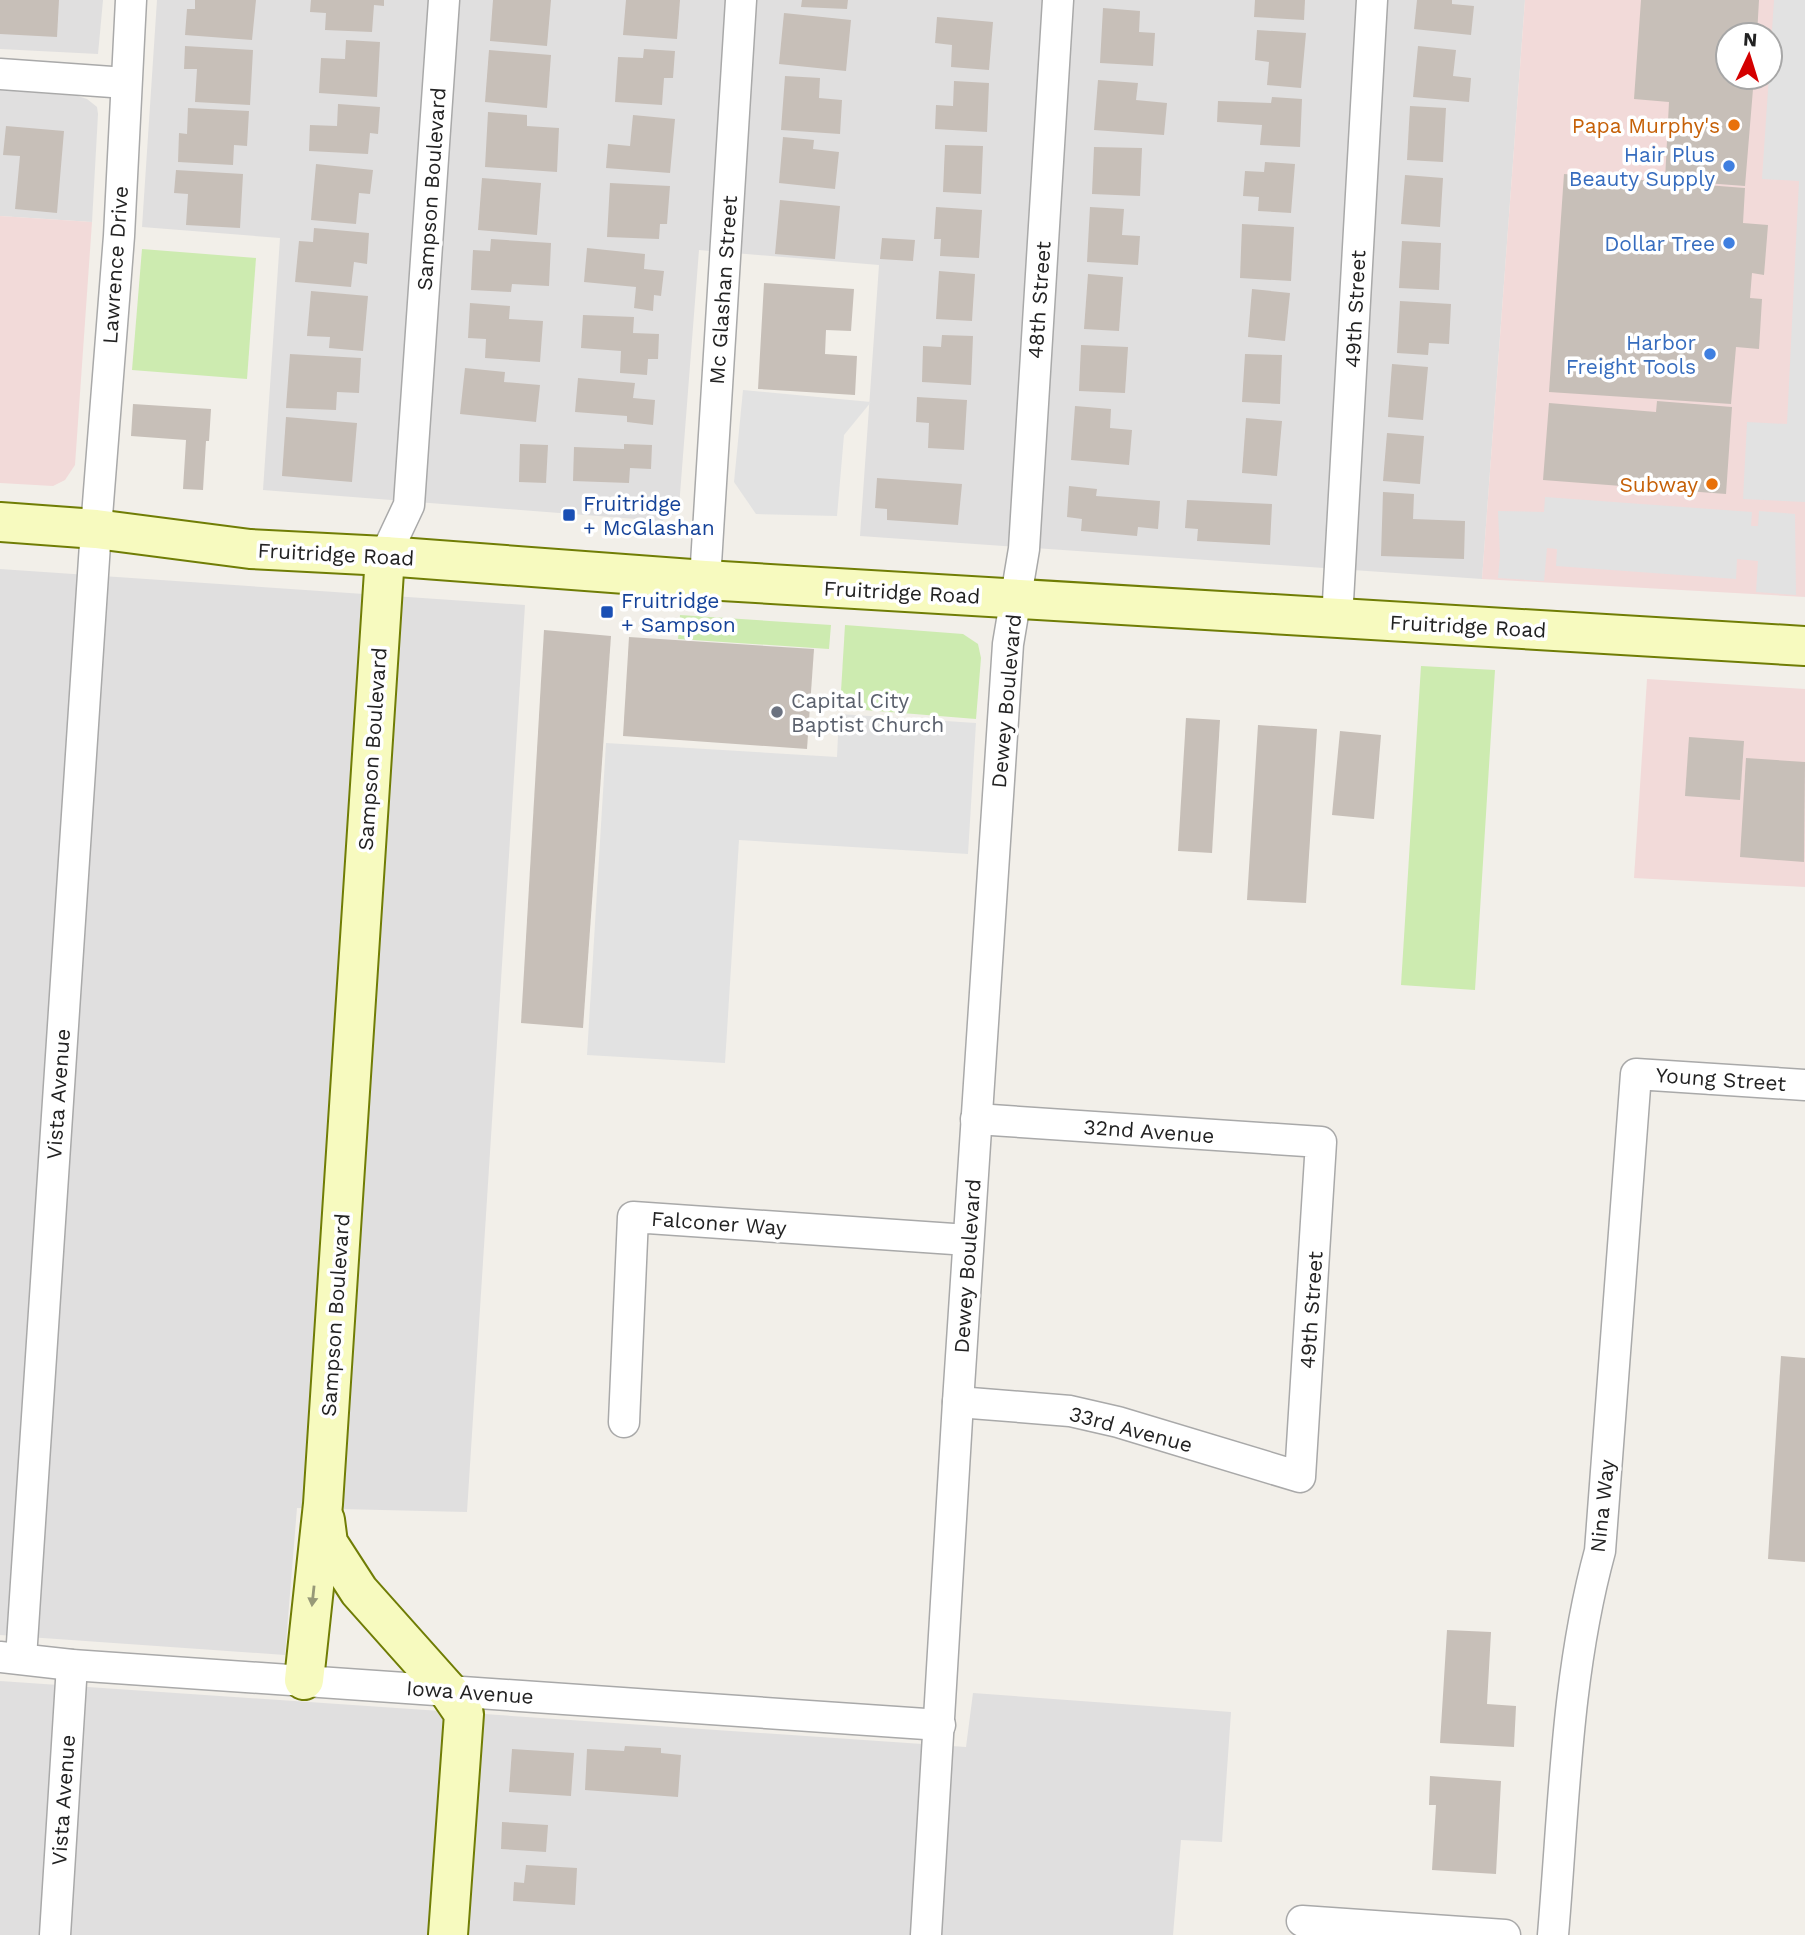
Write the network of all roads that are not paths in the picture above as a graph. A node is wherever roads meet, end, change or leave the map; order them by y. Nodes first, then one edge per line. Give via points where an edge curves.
1 (131, 0) edge
2 (444, 0) edge
3 (741, 0) edge
4 (1058, 0) edge
5 (1372, 0) edge
6 (0, 74) edge
7 (126, 83) junction
8 (0, 522) edge
9 (96, 529) junction
10 (385, 556) junction
11 (705, 580) junction
12 (1016, 598) junction
13 (1337, 619) junction
14 (1805, 646) edge
15 (1636, 1074) joint
16 (1805, 1085) edge
17 (976, 1119) junction
18 (1321, 1142) joint
19 (968, 1240) junction
20 (958, 1402) junction
21 (624, 1422) dead end
22 (1300, 1477) joint
23 (323, 1504) junction
24 (10, 1658) edge
25 (72, 1665) junction
26 (304, 1680) junction
27 (449, 1692) junction
28 (940, 1725) junction
29 (1302, 1921) dead end
30 (55, 1935) edge
31 (448, 1935) edge
32 (926, 1935) edge
33 (1505, 1935) edge
34 (1553, 1935) edge

1 - 7 street, Lawrence Drive
2 - 10 street, Sampson Boulevard via 409,505
3 - 11 street, Mc Glashan Street
4 - 12 street, 48th Street via 1024,549
5 - 13 street, 49th Street
6 - 7 street
7 - 9 street, Lawrence Drive
8 - 9 main road, Fruitridge Road
9 - 10 main road, Fruitridge Road via 250,549
9 - 24 street, Vista Avenue
10 - 11 main road, Fruitridge Road
10 - 23 main road, Sampson Boulevard
11 - 12 main road, Fruitridge Road
12 - 13 main road, Fruitridge Road
12 - 17 street, Dewey Boulevard via 1008,644
13 - 14 main road, Fruitridge Road
15 - 16 street, Young Street
15 - 34 street, Nina Way via 1600,1551 1587,1596 1568,1726
17 - 18 street, 32nd Avenue
17 - 19 street, Dewey Boulevard
18 - 22 street, 49th Street
19 - 20 street, Dewey Boulevard
19 - 21 street, Falconer Way via 633,1217
20 - 22 street, 33rd Avenue via 1070,1410
20 - 28 street, Dewey Boulevard
23 -> 26 main road, Sampson Boulevard
23 - 27 main road, Sampson Boulevard via 328,1544 359,1591
24 - 25 street, Iowa Avenue
25 - 26 street, Iowa Avenue
25 - 30 street, Vista Avenue
26 - 27 street, Iowa Avenue
27 - 28 street, Iowa Avenue
27 - 31 main road, Sampson Boulevard via 464,1714
28 - 32 street, Dewey Boulevard
29 - 33 street

